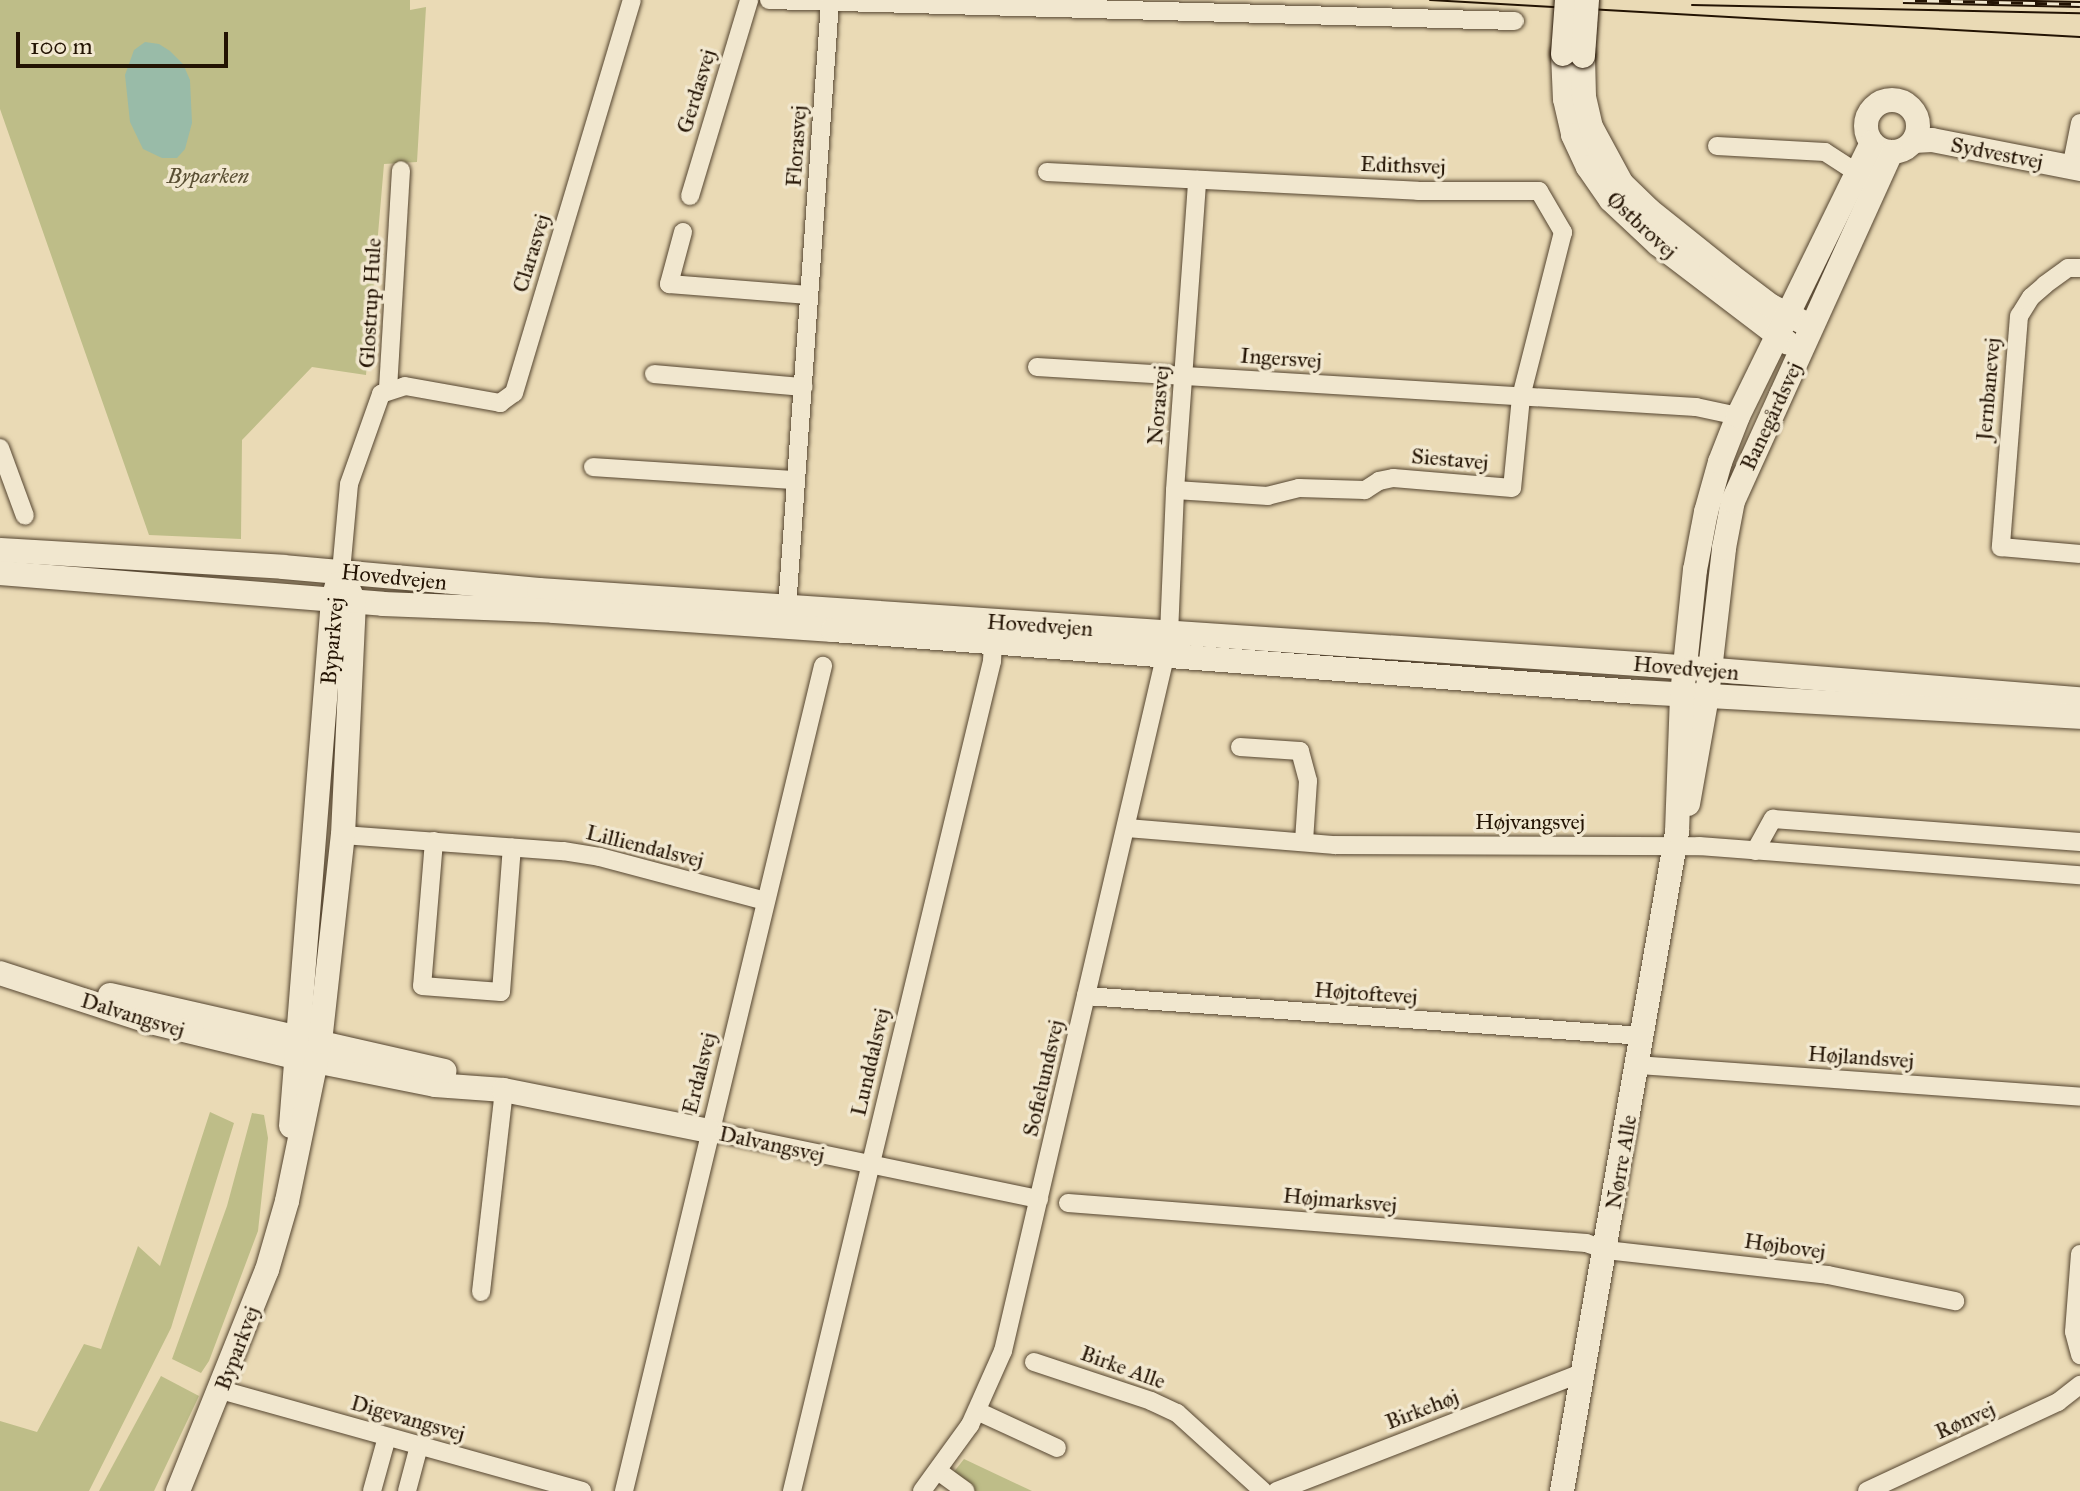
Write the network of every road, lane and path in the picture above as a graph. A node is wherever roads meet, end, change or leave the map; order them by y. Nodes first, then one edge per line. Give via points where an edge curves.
1 (632, 0) edge
2 (749, 0) edge
3 (769, 0) edge
4 (1567, 0) edge
5 (1587, 0) edge
6 (830, 2) edge
7 (1515, 21) dead end
8 (1573, 55) junction
9 (2080, 123) edge
10 (1916, 132) junction
11 (1717, 146) dead end
12 (1882, 147) junction
13 (2076, 163) edge
14 (401, 170) dead end
15 (1047, 172) dead end
16 (1859, 174) junction
17 (1197, 180) junction
18 (690, 196) dead end
19 (683, 232) dead end
20 (2080, 268) edge
21 (809, 295) junction
22 (1783, 326) junction
23 (1811, 327) junction
24 (1801, 352) junction
25 (1037, 367) dead end
26 (654, 374) dead end
27 (1185, 377) junction
28 (803, 387) junction
29 (388, 389) junction
30 (1521, 397) junction
31 (1738, 416) junction
32 (0, 448) edge
33 (593, 467) dead end
34 (796, 480) junction
35 (1175, 490) junction
36 (25, 516) dead end
37 (0, 550) edge
38 (2080, 554) edge
39 (341, 572) junction
40 (0, 573) edge
41 (344, 600) junction
42 (787, 608) junction
43 (1005, 645) junction
44 (1167, 645) junction
45 (823, 666) dead end
46 (1685, 668) junction
47 (1709, 670) junction
48 (1695, 696) junction
49 (2080, 699) edge
50 (2080, 717) edge
51 (1240, 747) dead end
52 (1127, 828) junction
53 (343, 835) junction
54 (1676, 839) junction
55 (434, 841) junction
56 (1304, 842) junction
57 (2080, 842) edge
58 (512, 847) junction
59 (1755, 851) junction
60 (2080, 875) edge
61 (765, 901) junction
62 (0, 972) edge
63 (1086, 996) junction
64 (1643, 1036) junction
65 (307, 1049) junction
66 (1638, 1065) junction
67 (504, 1090) junction
68 (2080, 1097) edge
69 (710, 1131) junction
70 (870, 1164) junction
71 (1039, 1199) junction
72 (1068, 1203) dead end
73 (1606, 1250) junction
74 (2080, 1254) edge
75 (481, 1292) dead end
76 (1955, 1301) dead end
77 (2080, 1355) edge
78 (1034, 1362) dead end
79 (1584, 1372) junction
80 (2080, 1385) edge
81 (221, 1390) junction
82 (977, 1411) junction
83 (387, 1437) junction
84 (419, 1446) junction
85 (1057, 1448) dead end
86 (938, 1471) junction
87 (178, 1491) edge
88 (372, 1491) edge
89 (407, 1491) edge
90 (582, 1491) edge
91 (624, 1491) edge
92 (792, 1491) edge
93 (922, 1491) edge
94 (966, 1491) edge
95 (1263, 1491) edge
96 (1277, 1491) edge
97 (1562, 1491) edge
98 (1867, 1491) edge

1 - 29 street, Clarasvej via 514,393 500,403 405,386
2 - 18 street, Gerdasvej
3 - 6 street
4 - 8 street, Østbrovej, bridge
5 - 8 street, Østbrovej, bridge
6 - 7 street
6 - 21 street, Florasvej
8 - 22 street, Østbrovej via 1565,99 1573,135 1611,200 1658,244
9 - 13 street
10 - 12 street via 1904,149
10 - 12 street via 1914,111 1905,103 1885,101 1866,121
10 - 13 street, Sydvestvej via 1932,140
11 - 16 street via 1825,152
12 - 16 street, Banegårdsvej
12 - 23 street, Banegårdsvej
14 - 29 street, Glostrup Hule
15 - 17 street, Edithsvej
16 - 22 street, Banegårdsvej
17 - 27 street, Norasvej
17 - 30 street, Edithsvej via 1539,191 1563,232
19 - 21 street via 669,284
20 - 38 street, Jernbanevej via 2068,268 2045,285 2019,316 2001,547
21 - 28 street, Florasvej
22 - 23 street, Østbrovej
22 - 24 street, Østbrovej
22 - 31 street, Banegårdsvej
23 - 24 street, Banegårdsvej
24 - 47 street, Banegårdsvej via 1733,501
25 - 27 street, Ingersvej
26 - 28 street
27 - 30 street, Ingersvej
27 - 35 street, Norasvej
28 - 34 street, Florasvej
29 - 39 street, Glostrup Hule via 377,400 349,484
30 - 31 street via 1712,408
30 - 35 street, Siestavej via 1512,488 1393,478 1365,490 1292,489 1276,496
31 - 46 street, Banegårdsvej via 1704,522
32 - 36 street
33 - 34 street
34 - 42 street, Florasvej
35 - 44 street, Norasvej
37 - 39 street, Hovedvejen
39 - 41 street, Byparkvej
39 - 42 street, Hovedvejen
40 - 41 street, Hovedvejen
41 - 43 street, Hovedvejen
41 - 53 street, Byparkvej
41 - 65 street, Byparkvej
42 - 44 street, Hovedvejen
43 - 44 street, Hovedvejen
43 - 70 street, Lunddalsvej via 992,661
44 - 46 street, Hovedvejen
44 - 48 street, Hovedvejen
44 - 52 street, Sofielundsvej
45 - 61 street, Erdalsvej
46 - 47 street, Hovedvejen
46 - 48 street, Nørre Alle
47 - 48 street, Banegårdsvej
47 - 49 street, Hovedvejen
48 - 50 street, Hovedvejen
48 - 54 street, Nørre Alle
51 - 56 street via 1300,751 1308,781
52 - 56 street, Højvangsvej
52 - 63 street, Sofielundsvej
53 - 55 street, Lilliendalsvej
53 - 65 street, Byparkvej
54 - 56 street, Højvangsvej
54 - 59 street, Højvangsvej
54 - 64 street, Nørre Alle
55 - 58 street, Lilliendalsvej
55 - 58 street via 422,986 501,992
57 - 59 street via 1773,819
58 - 61 street, Lilliendalsvej via 600,857
59 - 60 street, Højvangsvej
61 - 69 street, Erdalsvej
62 - 65 street, Dalvangsvej via 151,1022
63 - 64 street, Højtoftevej
63 - 71 street, Sofielundsvej
64 - 66 street, Nørre Alle
65 - 67 street, Dalvangsvej via 446,1071
65 - 81 street, Byparkvej via 287,1201
66 - 68 street, Højlandsvej
66 - 73 street, Nørre Alle
67 - 69 street, Dalvangsvej
67 - 75 street
69 - 70 street, Dalvangsvej
69 - 91 street, Erdalsvej
70 - 71 street, Dalvangsvej
70 - 92 street, Lunddalsvej
71 - 82 street, Sofielundsvej via 1003,1351
72 - 73 street, Højmarksvej via 1586,1243
73 - 76 street, Højbovej via 1828,1275
73 - 79 street, Nørre Alle
74 - 77 street via 2074,1332
78 - 95 street, Birke Alle via 1177,1413
79 - 96 street, Birkehøj
79 - 97 street, Nørre Alle
80 - 98 street, Rønvej via 2058,1402
81 - 83 street, Digevangsvej
81 - 87 street, Byparkvej
82 - 85 street
82 - 86 street, Sofielundsvej
83 - 84 street, Digevangsvej
83 - 88 street
84 - 89 street
84 - 90 street, Digevangsvej
86 - 93 street, Sofielundsvej
86 - 94 street

